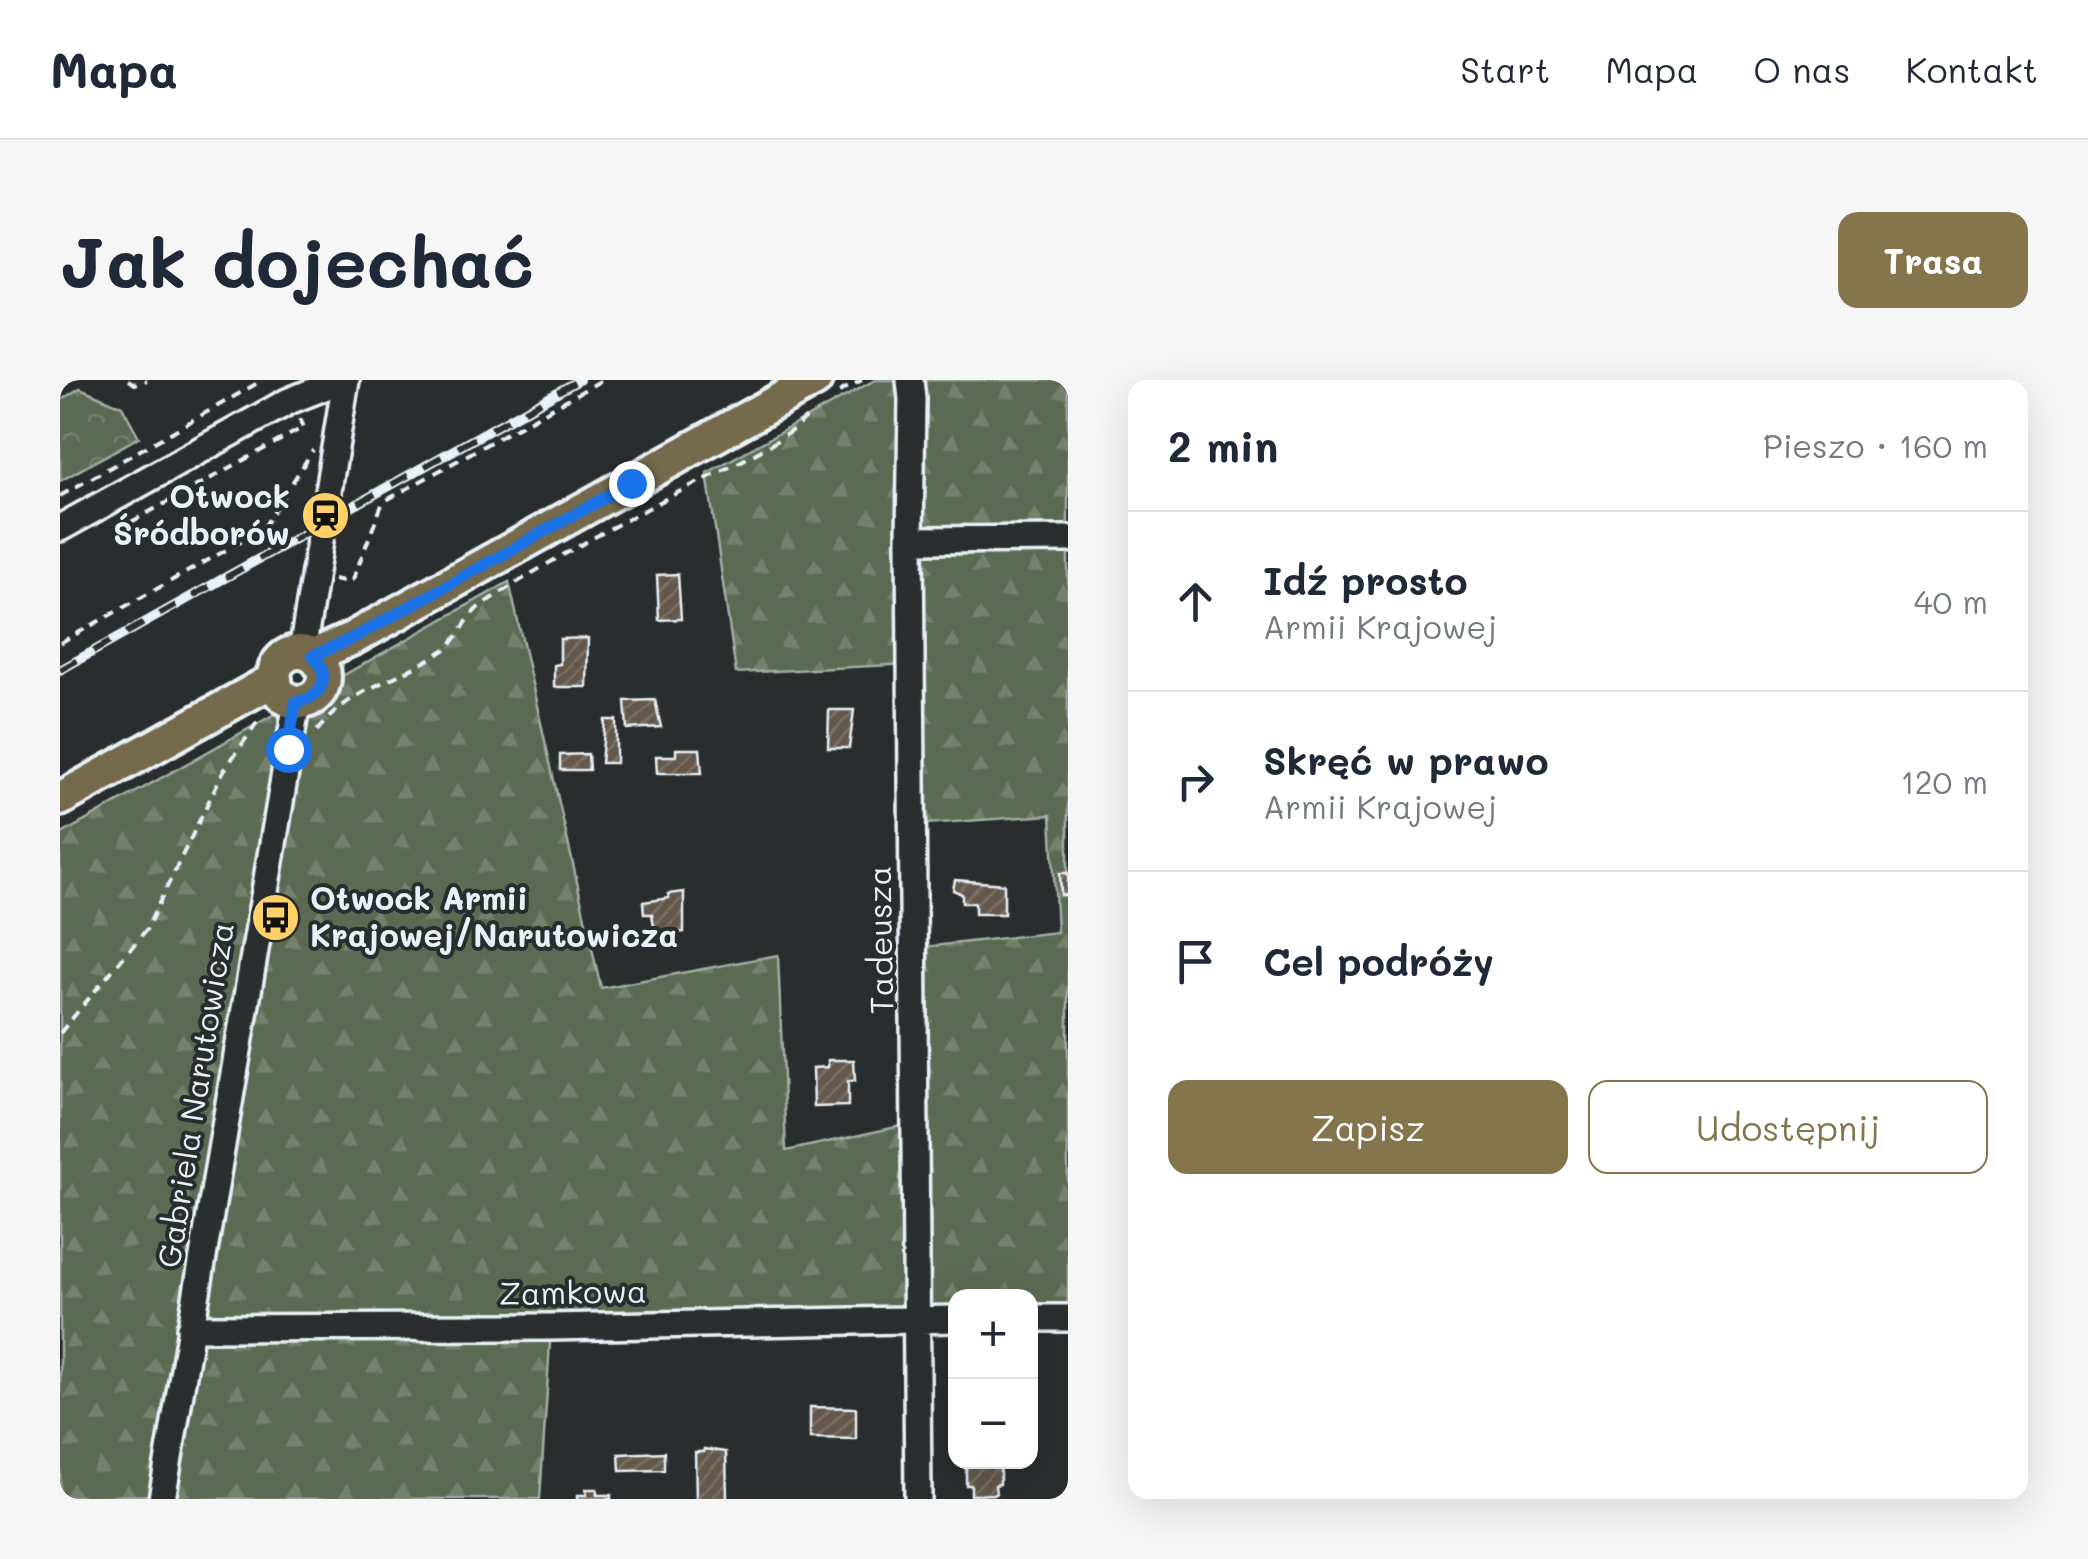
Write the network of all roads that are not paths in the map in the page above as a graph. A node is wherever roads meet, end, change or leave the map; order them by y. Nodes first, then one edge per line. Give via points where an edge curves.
1 (344, 380) edge
2 (910, 380) edge
3 (823, 394) edge
4 (60, 528) edge
5 (1068, 539) edge
6 (910, 540) junction
7 (307, 654) junction
8 (285, 690) junction
9 (60, 799) edge
10 (1038, 1318) edge
11 (1068, 1318) edge
12 (948, 1319) edge
13 (915, 1320) junction
14 (190, 1328) junction
15 (162, 1499) edge
16 (918, 1499) edge

1 - 4 street via 290,401
1 - 7 street
2 - 6 street, Tadeusza
3 - 7 main road via 353,638
5 - 6 street
6 - 13 street, Tadeusza
7 - 8 main road via 321,664 321,690 310,700
8 - 9 main road
8 - 14 street, Gabriela Narutowicza
10 - 11 street
12 - 13 street, Zamkowa
13 - 14 street, Zamkowa
13 - 16 street, Tadeusza
14 - 15 street, Gabriela Narutowicza

